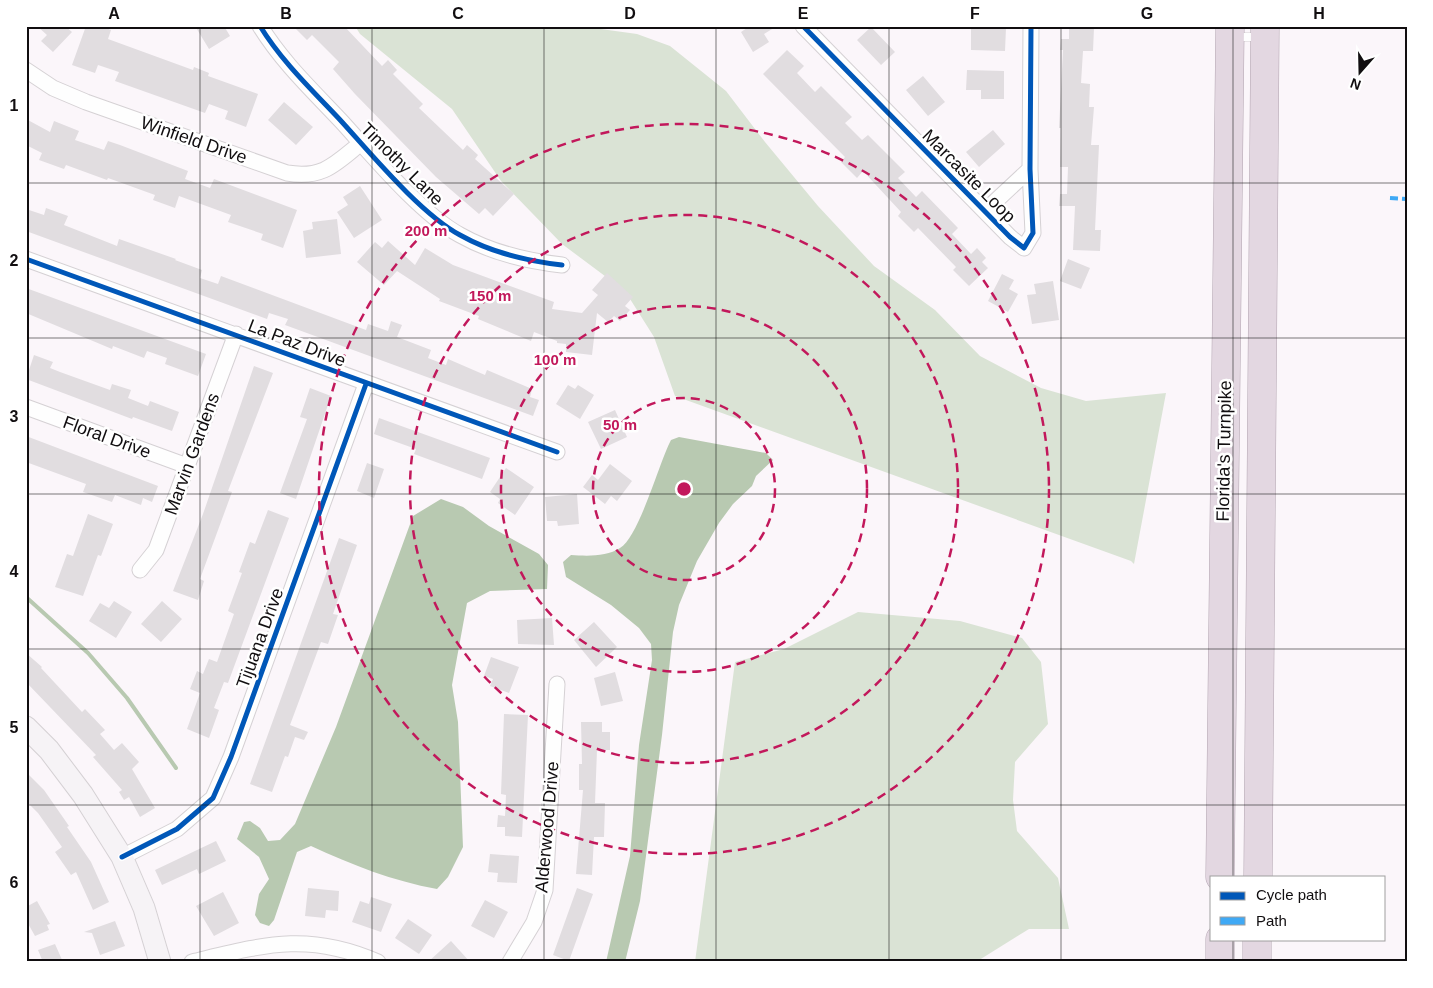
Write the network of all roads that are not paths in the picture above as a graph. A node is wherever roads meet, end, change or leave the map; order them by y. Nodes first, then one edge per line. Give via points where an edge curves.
1 (260, 26) edge
2 (803, 26) edge
3 (1031, 26) edge
4 (1230, 31) edge
5 (1264, 32) edge
6 (26, 70) edge
7 (361, 143) junction
8 (1030, 169) junction
9 (984, 211) junction
10 (26, 259) edge
11 (562, 265) dead end
12 (236, 334) junction
13 (366, 384) junction
14 (26, 407) edge
15 (557, 452) dead end
16 (187, 466) junction
17 (140, 570) dead end
18 (557, 684) dead end
19 (26, 727) edge
20 (122, 856) junction
21 (1220, 876) edge
22 (1258, 876) edge
23 (1220, 940) edge
24 (1257, 940) edge
25 (160, 962) edge
26 (192, 962) edge
27 (378, 962) edge
28 (510, 962) edge
29 (1220, 962) edge
30 (1257, 962) edge

1 - 7 street, Timothy Lane via 273,47
2 - 9 street, Marcasite Loop
3 - 8 street, Marcasite Loop
4 - 5 lane
4 - 21 highway, Florida's Turnpike
5 - 22 highway, Florida's Turnpike
6 - 7 street, Winfield Drive via 53,88 86,102 287,173 303,176 332,168
7 - 11 street, Timothy Lane via 426,210 460,235 536,262
8 - 9 street, Marcasite Loop
8 - 9 street, Marcasite Loop via 1033,233 1024,248
10 - 12 street, La Paz Drive
12 - 13 street, La Paz Drive
12 - 16 street, Marvin Gardens
13 - 15 street, La Paz Drive
13 - 20 street, Tijuana Drive via 231,757 212,798 176,829
14 - 16 street, Floral Drive
16 - 17 street, Marvin Gardens via 156,550
18 - 28 street, Alderwood Drive via 545,890 534,922
19 - 20 street via 49,750 83,795
20 - 25 street via 144,908
23 - 29 highway
24 - 30 highway
26 - 27 street via 266,944 312,943 332,946

